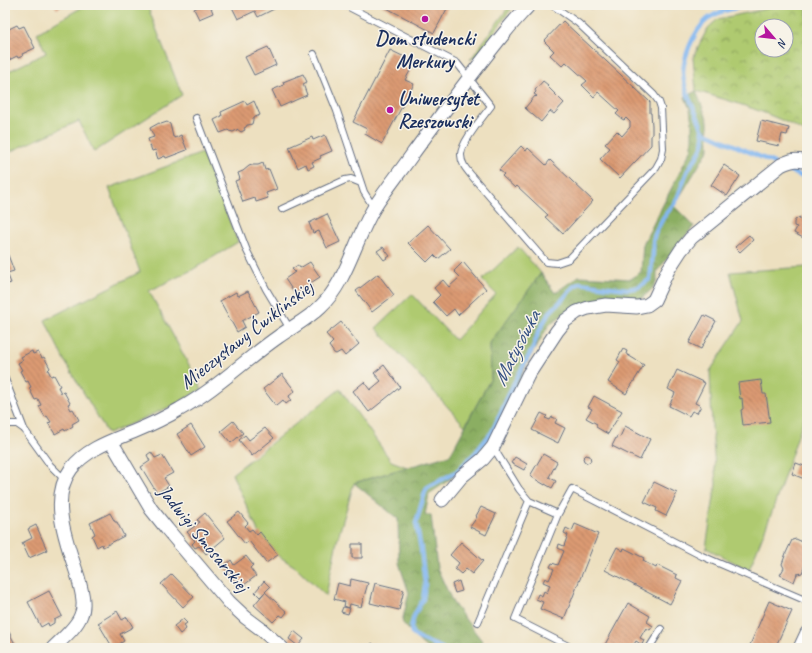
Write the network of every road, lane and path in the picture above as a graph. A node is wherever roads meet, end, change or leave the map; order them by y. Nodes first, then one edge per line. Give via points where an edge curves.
1 (345, 5) edge
2 (529, 5) edge
3 (552, 5) edge
4 (314, 54) dead end
5 (468, 79) junction
6 (196, 118) dead end
7 (807, 162) edge
8 (361, 183) junction
9 (374, 208) junction
10 (282, 209) dead end
11 (290, 328) junction
12 (5, 379) edge
13 (5, 425) edge
14 (24, 429) junction
15 (111, 441) junction
16 (493, 446) junction
17 (65, 480) junction
18 (442, 500) dead end
19 (529, 501) junction
20 (558, 514) junction
21 (807, 601) edge
22 (478, 622) dead end
23 (661, 629) dead end
24 (807, 633) edge
25 (53, 648) edge
26 (282, 648) edge
27 (572, 648) edge
28 (649, 648) edge
29 (800, 648) edge

1 - 5 lane via 457,64
2 - 5 street, Mieczysławy Ćwiklińskiej
3 - 5 lane via 578,23 654,95 661,108 663,149 656,168 569,259 557,263 546,262 464,165 461,154 465,142 491,106
4 - 8 lane via 337,111
5 - 9 street, Mieczysławy Ćwiklińskiej
6 - 11 lane via 247,251
7 - 16 street via 796,160 781,165 691,238 668,270 654,300 647,305 606,305 588,308 565,321 528,375
8 - 9 lane
8 - 10 lane via 351,179 345,180
9 - 11 street, Mieczysławy Ćwiklińskiej via 344,273 322,306
11 - 15 street, Mieczysławy Ćwiklińskiej via 182,408 160,421
12 - 14 lane
13 - 14 lane via 17,424
14 - 17 lane via 50,465
15 - 17 street, Mieczysławy Ćwiklińskiej via 84,456
15 - 26 street, Jadwigi Smosarskiej via 151,509 167,529 229,602
16 - 18 street via 483,459 460,477
16 - 19 lane via 519,490
17 - 25 street, Mieczysławy Ćwiklińskiej via 61,500 63,527 80,584 83,609 78,621
19 - 20 lane
19 - 22 lane
20 - 21 lane via 572,489 702,556
20 - 27 lane via 515,619
23 - 28 lane
24 - 29 street

